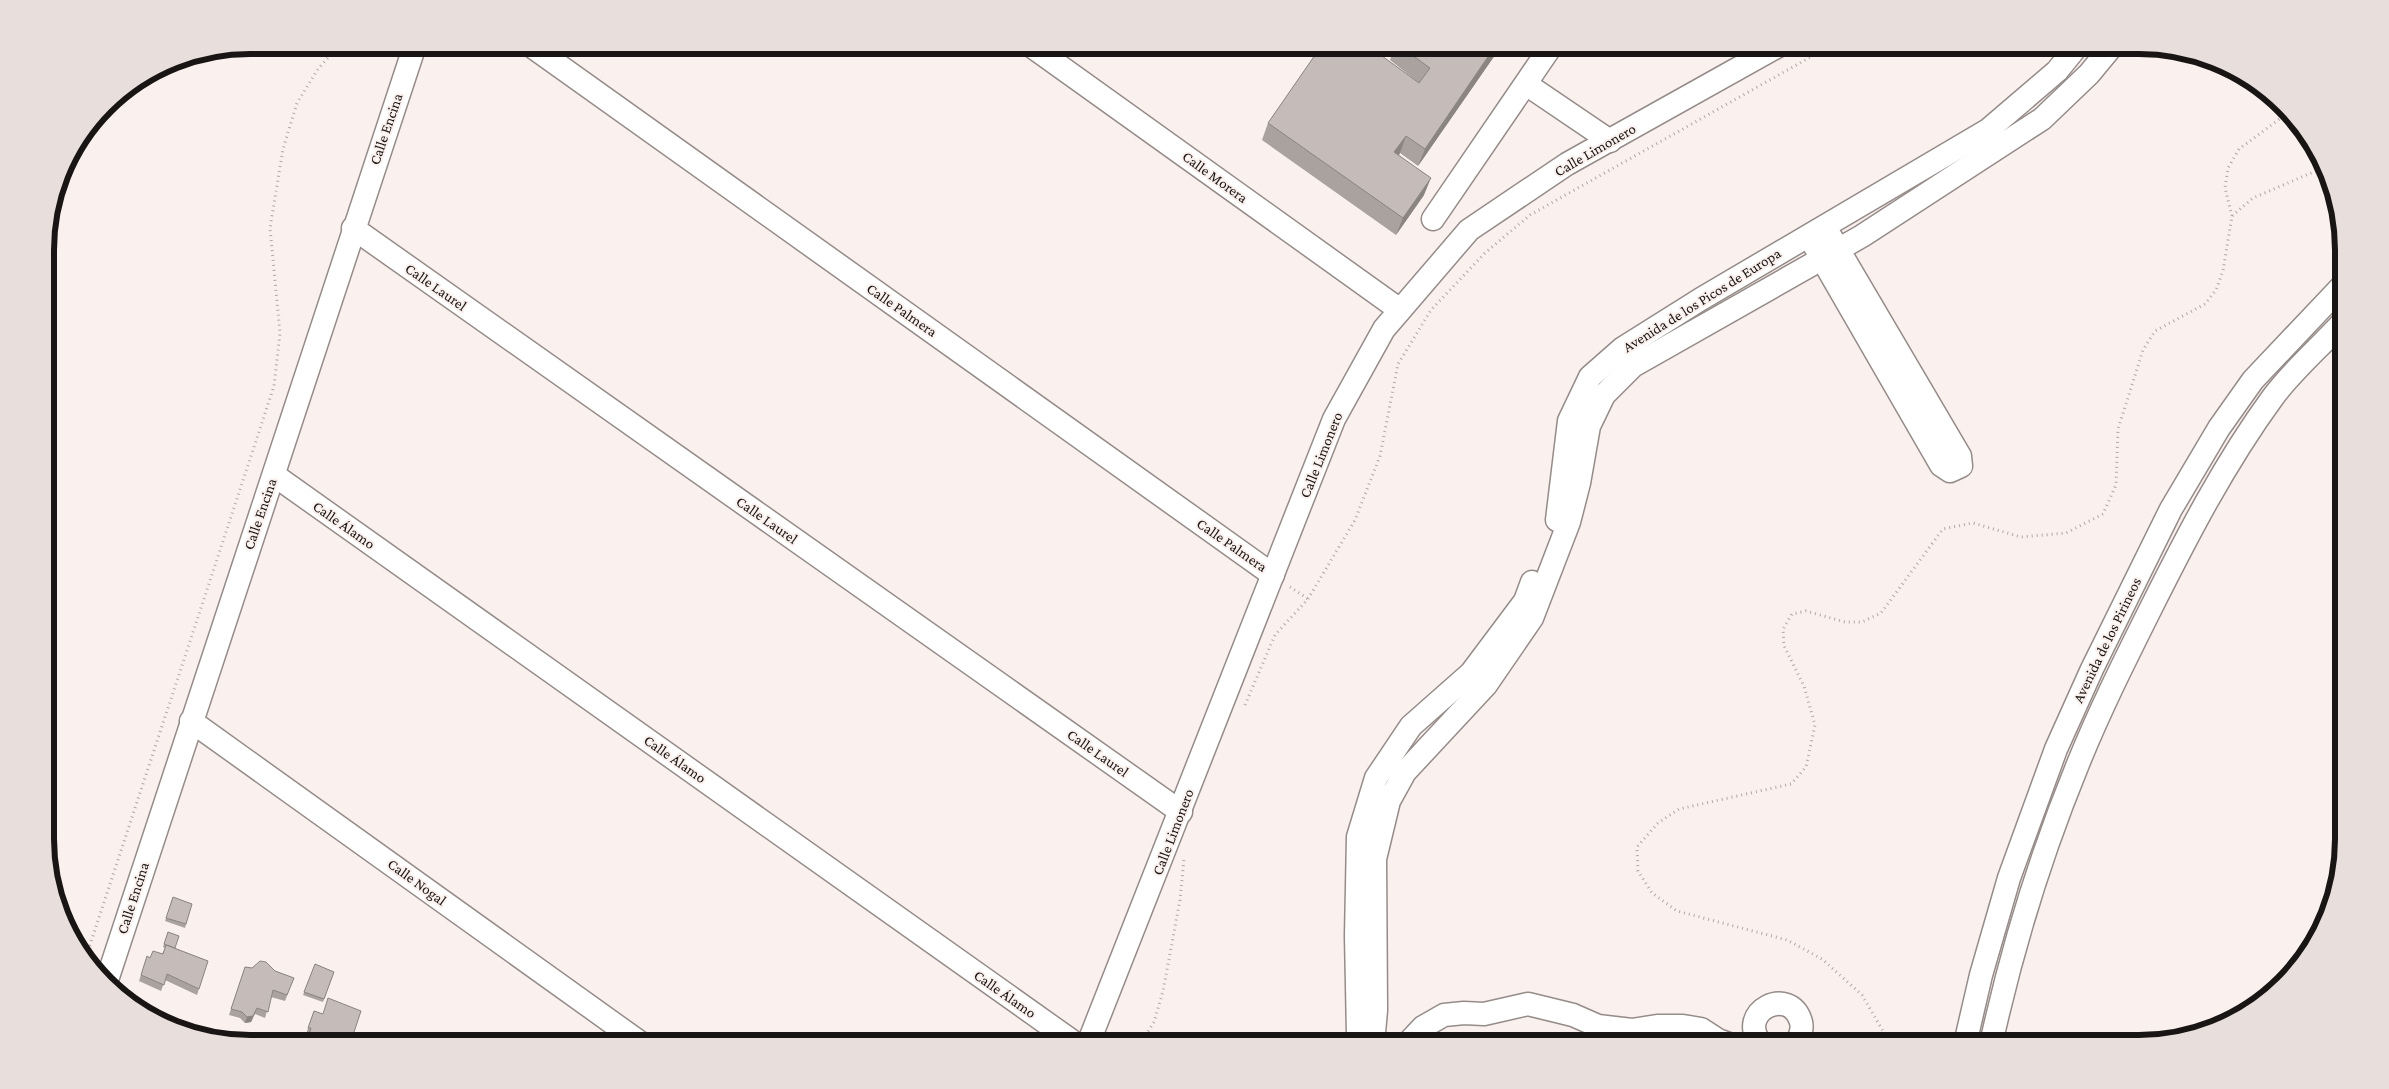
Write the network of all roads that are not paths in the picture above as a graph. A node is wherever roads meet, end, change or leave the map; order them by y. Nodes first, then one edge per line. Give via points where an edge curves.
1 (412, 54) edge
2 (543, 54) edge
3 (1043, 54) edge
4 (1546, 54) edge
5 (1764, 54) edge
6 (2071, 54) edge
7 (2106, 54) edge
8 (1526, 84) junction
9 (1610, 141) junction
10 (1433, 219) dead end
11 (353, 228) junction
12 (1816, 231) junction
13 (1830, 254) junction
14 (2335, 293) edge
15 (1400, 310) junction
16 (2335, 330) edge
17 (274, 475) junction
18 (1273, 575) junction
19 (191, 721) junction
20 (1181, 812) junction
21 (109, 975) edge
22 (629, 1035) edge
23 (1063, 1035) edge
24 (1092, 1035) edge
25 (1358, 1035) edge
26 (1374, 1035) edge
27 (1415, 1035) edge
28 (1710, 1035) edge
29 (1757, 1035) edge
30 (1800, 1035) edge
31 (1967, 1035) edge
32 (1993, 1035) edge

1 - 11 street, Calle Encina
2 - 18 street, Calle Palmera
3 - 15 street, Calle Morera
4 - 8 street
5 - 9 street, Calle Limonero
6 - 12 street, Avenida de los Picos de Europa via 2057,71 1988,130
7 - 13 street, Avenida de los Picos de Europa via 2042,119
8 - 9 street
8 - 10 street
9 - 15 street, Calle Limonero via 1567,164 1469,230
11 - 17 street, Calle Encina
11 - 20 street, Calle Laurel
12 - 13 street
12 - 25 street, Avenida de los Picos de Europa via 1622,348 1590,377 1569,420 1557,521 1525,601 1471,673 1411,726 1376,778 1358,837
13 - 13 street via 1941,465 1950,471 1961,466 1960,456
13 - 26 street, Avenida de los Picos de Europa via 1633,366 1604,395 1589,426 1569,522 1532,618 1486,685 1405,772 1389,802 1375,859
14 - 31 street, Avenida de los Pirineos via 2253,380 2166,518 2056,748 2008,878
15 - 18 street, Calle Limonero via 1384,328 1334,419
16 - 32 street, Avenida de los Pirineos via 2275,395 2241,443 2193,524 2114,684 2078,764 2030,893
17 - 19 street, Calle Encina
17 - 23 street, Calle Álamo
18 - 20 street, Calle Limonero
19 - 21 street, Calle Encina
19 - 22 street, Calle Nogal
20 - 24 street, Calle Limonero
27 - 28 street via 1444,1015 1484,1014 1528,1004 1598,1026 1632,1030 1684,1026 1701,1029
29 - 30 street via 1754,1021 1759,1012 1776,1003 1793,1009 1799,1016

